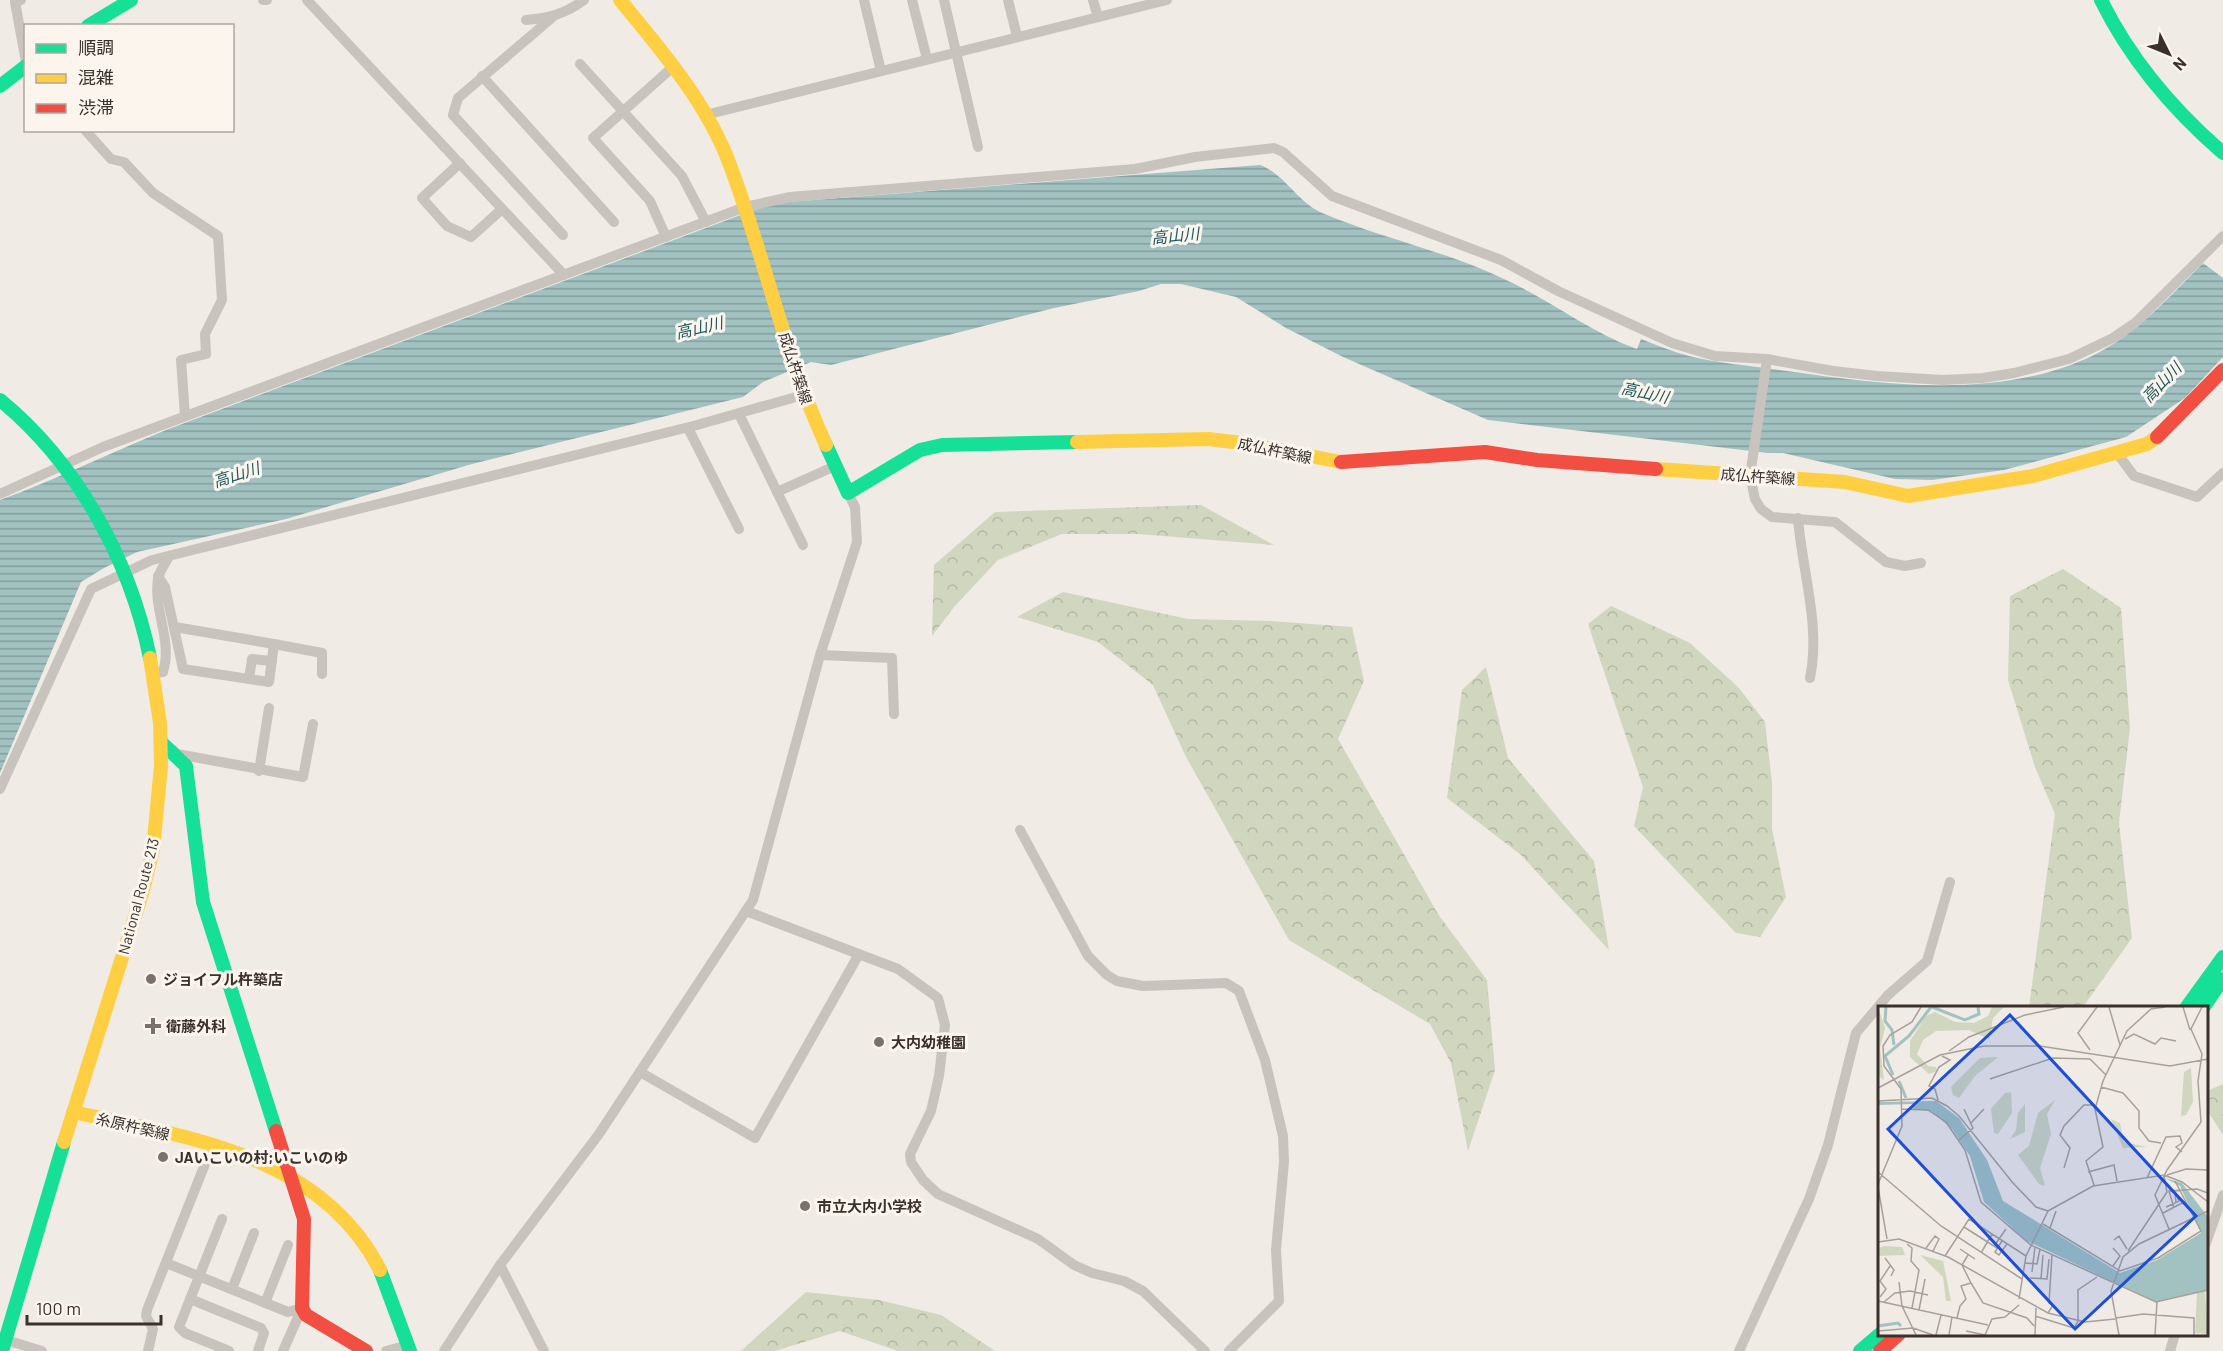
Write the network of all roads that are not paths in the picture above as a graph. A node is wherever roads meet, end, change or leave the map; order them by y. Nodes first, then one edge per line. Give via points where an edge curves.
1 (21, 0) edge
2 (131, 0) edge
3 (307, 0) edge
4 (584, 0) edge
5 (620, 0) edge
6 (864, 0) edge
7 (912, 0) edge
8 (944, 0) edge
9 (1008, 0) edge
10 (1093, 0) edge
11 (1167, 0) edge
12 (2101, 0) edge
13 (554, 16) junction
14 (1098, 17) junction
15 (526, 20) dead end
16 (91, 24) edge
17 (1017, 36) junction
18 (954, 52) junction
19 (24, 53) edge
20 (927, 59) junction
21 (580, 64) dead end
22 (24, 66) edge
23 (674, 66) junction
24 (881, 71) junction
25 (482, 76) junction
26 (0, 86) edge
27 (622, 111) junction
28 (705, 115) junction
29 (88, 132) edge
30 (978, 147) dead end
31 (2223, 153) edge
32 (460, 163) junction
33 (745, 207) junction
34 (502, 208) junction
35 (614, 222) dead end
36 (706, 222) junction
37 (563, 235) dead end
38 (2223, 236) edge
39 (666, 237) junction
40 (564, 275) junction
41 (1767, 359) junction
42 (2223, 370) edge
43 (802, 395) junction
44 (0, 400) edge
45 (739, 414) junction
46 (185, 416) junction
47 (688, 428) junction
48 (2117, 453) junction
49 (62, 466) junction
50 (835, 466) junction
51 (2223, 472) edge
52 (1750, 476) junction
53 (777, 492) junction
54 (848, 493) junction
55 (0, 494) edge
56 (1798, 518) junction
57 (739, 529) dead end
58 (803, 545) dead end
59 (168, 558) junction
60 (1921, 563) dead end
61 (125, 573) junction
62 (158, 576) junction
63 (175, 627) junction
64 (274, 644) junction
65 (820, 656) junction
66 (272, 661) junction
67 (154, 673) junction
68 (322, 674) dead end
69 (1810, 678) dead end
70 (249, 679) junction
71 (269, 708) dead end
72 (894, 714) dead end
73 (313, 724) dead end
74 (162, 742) junction
75 (259, 771) junction
76 (0, 789) edge
77 (1020, 830) dead end
78 (1950, 882) dead end
79 (746, 911) junction
80 (859, 954) junction
81 (2223, 957) edge
82 (2223, 979) edge
83 (1879, 1006) edge
84 (2187, 1006) edge
85 (2204, 1006) edge
86 (1878, 1007) edge
87 (640, 1072) junction
88 (73, 1112) junction
89 (213, 1144) junction
90 (292, 1176) junction
91 (2223, 1195) edge
92 (222, 1219) dead end
93 (254, 1233) dead end
94 (2208, 1237) edge
95 (288, 1245) dead end
96 (166, 1263) junction
97 (500, 1265) junction
98 (199, 1276) junction
99 (232, 1289) junction
100 (190, 1299) junction
101 (265, 1303) junction
102 (302, 1308) junction
103 (1878, 1336) edge
104 (1898, 1336) edge
105 (2175, 1336) edge
106 (3, 1343) edge
107 (409, 1348) edge
108 (42, 1351) edge
109 (148, 1351) edge
110 (229, 1351) edge
111 (258, 1351) edge
112 (283, 1351) edge
113 (366, 1351) edge
114 (386, 1351) edge
115 (444, 1351) edge
116 (544, 1351) edge
117 (1205, 1351) edge
118 (1229, 1351) edge
119 (1739, 1351) edge
120 (1860, 1351) edge
121 (1880, 1351) edge
122 (2170, 1351) edge

1 - 19 street via 15,2
2 - 16 main road
3 - 32 street
4 - 13 street via 568,12
5 - 23 main road, 成仏杵築線
6 - 24 street
7 - 20 street
8 - 18 street
9 - 17 street
10 - 14 street
11 - 14 street
12 - 31 main road via 2135,61 2163,99
13 - 15 street
13 - 25 street
14 - 17 street
17 - 18 street
18 - 20 street
18 - 30 street
20 - 24 street
21 - 27 street
22 - 26 main road
23 - 27 street
23 - 28 main road, 成仏杵築線
24 - 28 street
25 - 35 street
25 - 37 street via 458,98 453,115
27 - 36 street via 682,176
27 - 39 street via 593,138 650,201
28 - 33 main road, 成仏杵築線 via 730,164
29 - 46 street via 111,159 124,162 153,193 218,236 222,300 205,334 206,354 181,360
32 - 34 street
32 - 34 street via 422,198 447,226 471,237
33 - 36 street
33 - 41 street via 790,197 1135,169 1274,148 1332,196 1501,260 1672,344 1715,356
33 - 43 main road, 成仏杵築線
34 - 40 street
36 - 39 street
38 - 41 street via 2135,323 2093,348 2047,366 1983,378 1943,380 1833,371
39 - 40 street
40 - 46 street
41 - 52 street
42 - 48 main road, 成仏杵築線 via 2162,434 2147,444
43 - 45 street
43 - 50 main road, 成仏杵築線
44 - 49 main road, National Route 213 via 40,438
45 - 47 street
45 - 53 street
46 - 49 street
47 - 57 street
47 - 59 street
48 - 51 street via 2134,476 2197,496
48 - 52 main road, 成仏杵築線 via 2023,478 1908,496 1845,482
49 - 55 street
49 - 61 main road, National Route 213 via 93,511
50 - 53 street
50 - 54 main road, 成仏杵築線
52 - 54 main road, 成仏杵築線 via 1537,460 1485,452 1342,462 1240,441 942,445 920,450
52 - 56 street via 1755,499 1766,514
53 - 58 street
54 - 65 street via 855,507 857,542
56 - 60 street via 1835,522 1886,562 1905,566
56 - 69 street via 1809,583 1814,660
59 - 61 street via 152,560
59 - 62 street
61 - 67 main road, National Route 213 via 143,624
61 - 76 street via 89,591
62 - 63 street via 165,587
62 - 67 street via 157,598 166,662 163,672
63 - 64 street
63 - 70 street via 183,669
64 - 66 street
64 - 68 street via 322,653
65 - 72 street via 892,658
65 - 79 street via 764,863
66 - 70 street via 252,659
66 - 70 street via 269,682
67 - 74 main road, National Route 213
71 - 75 street
73 - 75 street via 303,777
74 - 75 street via 177,754
74 - 88 main road, National Route 213 via 153,853
74 - 90 main road via 186,766 203,902
77 - 118 street via 1088,956 1107,975 1136,985 1226,983 1239,991 1265,1060 1283,1136 1284,1162 1276,1251 1278,1301
78 - 83 street via 1927,961
79 - 80 street
79 - 87 street
80 - 87 street via 755,1138
80 - 117 street via 898,969 938,998 941,1005 945,1025 932,1111 910,1154 923,1180 938,1194 1038,1239 1092,1274 1124,1281 1143,1291
81 - 84 main road
82 - 85 main road
86 - 119 street via 1856,1033 1828,1145 1809,1199
87 - 97 street via 560,1188
88 - 89 main road, 糸原杵築線
88 - 106 main road, National Route 213
89 - 90 main road, 糸原杵築線
89 - 96 street
90 - 102 main road via 304,1219
90 - 107 main road, 糸原杵築線 via 332,1204 366,1244 389,1288
91 - 94 street
92 - 98 street
93 - 99 street
95 - 101 street
96 - 98 street
96 - 109 street via 147,1310 153,1329
97 - 115 street
97 - 116 street
98 - 99 street
98 - 100 street
99 - 101 street
100 - 110 street via 181,1331
100 - 111 street via 261,1328 264,1333
101 - 102 street via 293,1313
102 - 112 street
102 - 113 main road via 306,1315
103 - 120 main road
104 - 121 main road
105 - 122 street
106 - 108 street
107 - 114 street

